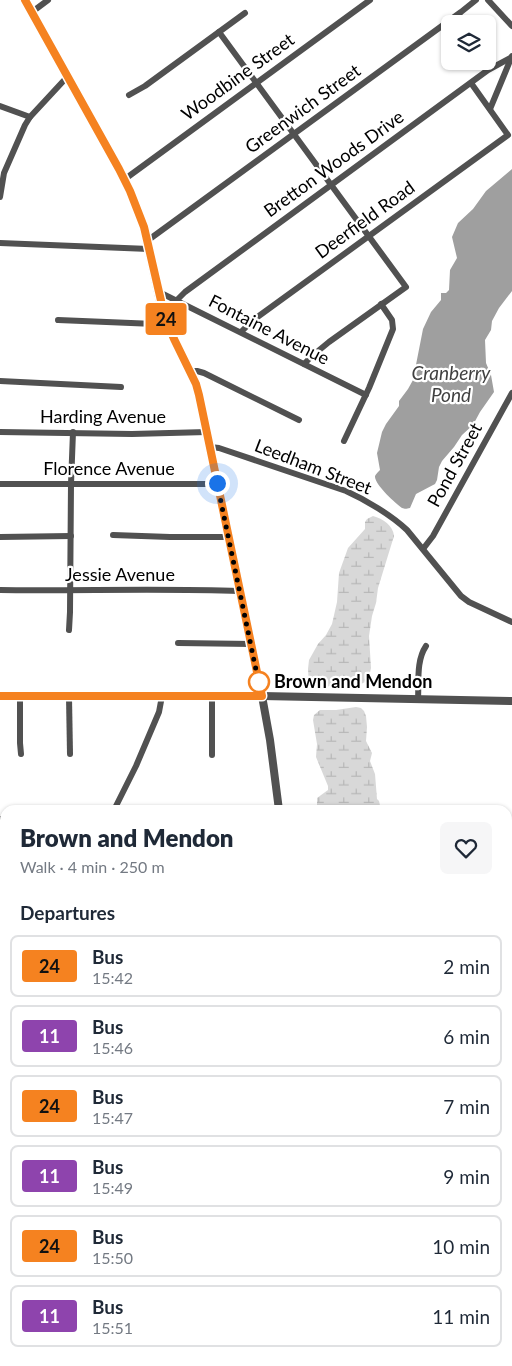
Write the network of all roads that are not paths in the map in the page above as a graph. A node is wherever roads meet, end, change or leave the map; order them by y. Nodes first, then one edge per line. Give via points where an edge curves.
1 (25, 0) edge
2 (48, 0) edge
3 (370, 0) edge
4 (476, 0) edge
5 (488, 0) edge
6 (32, 12) junction
7 (245, 13) dead end
8 (512, 26) edge
9 (219, 32) junction
10 (512, 56) edge
11 (68, 76) junction
12 (256, 83) junction
13 (471, 83) junction
14 (129, 95) dead end
15 (0, 106) edge
16 (490, 109) junction
17 (30, 117) junction
18 (294, 134) junction
19 (2, 173) edge
20 (125, 179) junction
21 (331, 185) junction
22 (0, 197) edge
23 (369, 236) junction
24 (0, 243) edge
25 (148, 245) junction
26 (158, 292) junction
27 (177, 300) junction
28 (381, 304) junction
29 (58, 320) dead end
30 (167, 322) junction
31 (241, 332) junction
32 (304, 364) junction
33 (190, 371) junction
34 (0, 381) edge
35 (121, 387) dead end
36 (366, 395) junction
37 (511, 398) edge
38 (504, 408) junction
39 (512, 408) edge
40 (299, 420) dead end
41 (0, 432) edge
42 (73, 432) junction
43 (207, 432) junction
44 (344, 441) dead end
45 (210, 447) junction
46 (217, 483) junction
47 (0, 484) edge
48 (71, 484) junction
49 (113, 535) dead end
50 (71, 536) junction
51 (0, 537) edge
52 (229, 537) junction
53 (423, 549) junction
54 (0, 590) edge
55 (70, 590) junction
56 (240, 591) junction
57 (512, 622) edge
58 (69, 630) dead end
59 (178, 643) dead end
60 (252, 644) junction
61 (426, 646) dead end
62 (0, 696) edge
63 (69, 696) junction
64 (162, 696) junction
65 (212, 696) junction
66 (262, 696) junction
67 (20, 697) junction
68 (418, 700) junction
69 (512, 701) edge
70 (21, 754) dead end
71 (70, 754) dead end
72 (212, 755) dead end
73 (116, 805) edge
74 (278, 805) edge

1 - 6 street
2 - 6 street
3 - 12 street, Woodbine Street
4 - 18 street, Greenwich Street
5 - 8 street
6 - 11 street
7 - 9 street
9 - 12 street
9 - 14 street
10 - 13 street, Bretton Woods Drive
10 - 16 street
11 - 17 street
11 - 20 street
12 - 18 street
12 - 20 street, Woodbine Street
13 - 16 street
13 - 21 street, Bretton Woods Drive
15 - 17 street
16 - 23 street, Deerfield Road via 508,135
17 - 19 street
18 - 21 street
18 - 25 street, Greenwich Street
19 - 22 street
20 - 25 street
21 - 23 street
21 - 27 street, Bretton Woods Drive
23 - 28 street via 406,287
23 - 31 street, Deerfield Road
24 - 25 street
25 - 26 street
26 - 27 street, Fontaine Avenue
26 - 30 street
27 - 31 street, Fontaine Avenue
28 - 32 street
28 - 36 street via 393,327
29 - 30 street
30 - 33 street
31 - 32 street, Fontaine Avenue
32 - 36 street, Fontaine Avenue
33 - 40 street via 202,372
33 - 43 street
34 - 35 street
36 - 44 street
37 - 38 street, Pond Street
38 - 39 street
38 - 53 street, Pond Street
41 - 42 street, Harding Avenue
42 - 43 street, Harding Avenue
42 - 48 street
43 - 45 street
45 - 46 street
45 - 53 street, Leedham Street via 353,494 403,526
46 - 48 street, Florence Avenue
46 - 52 street
47 - 48 street, Florence Avenue
48 - 50 street
49 - 52 street
50 - 51 street
50 - 55 street
52 - 56 street
53 - 57 street, Leedham Street via 465,599
54 - 55 street, Jessie Avenue
55 - 56 street, Jessie Avenue
55 - 58 street
56 - 60 street
59 - 60 street
60 - 66 street
61 - 68 street via 419,661
62 - 67 street
63 - 64 street
63 - 67 street
63 - 71 street
64 - 65 street
64 - 73 street via 159,712
65 - 66 street
65 - 72 street
66 - 68 street
66 - 74 street
67 - 70 street
68 - 69 street

